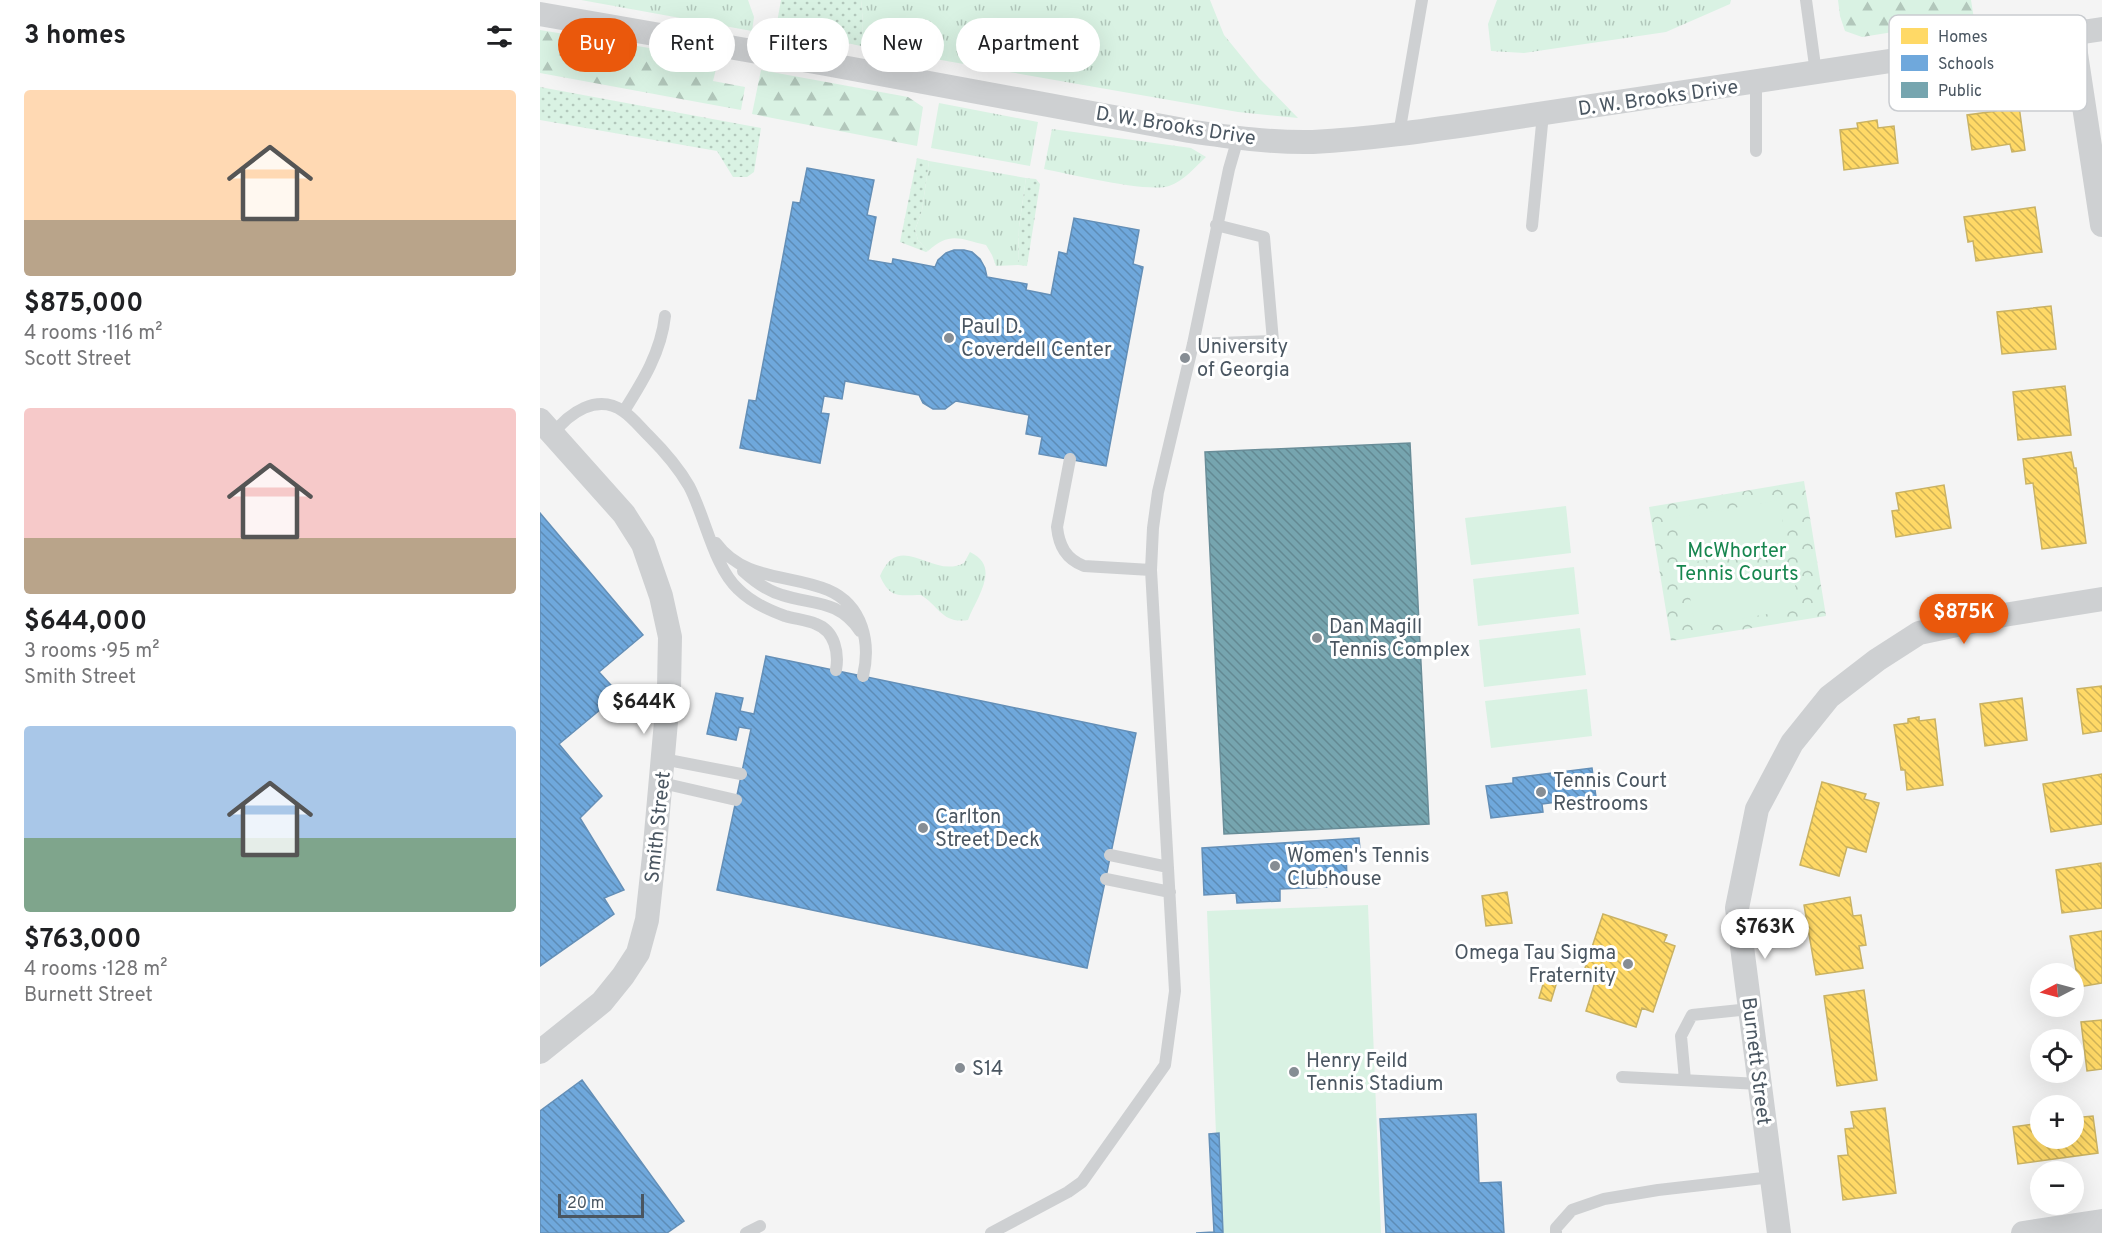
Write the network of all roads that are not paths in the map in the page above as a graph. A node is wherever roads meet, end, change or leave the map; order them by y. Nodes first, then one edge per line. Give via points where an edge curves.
1 (1422, 0) edge
2 (1806, 0) edge
3 (540, 14) edge
4 (2102, 30) edge
5 (2087, 32) edge
6 (1889, 62) edge
7 (1816, 73) junction
8 (1756, 82) junction
9 (2085, 111) edge
10 (1543, 114) junction
11 (1399, 134) junction
12 (1238, 138) junction
13 (1756, 151) dead end
14 (1216, 225) junction
15 (2102, 225) edge
16 (1532, 226) dead end
17 (665, 316) dead end
18 (1192, 344) junction
19 (624, 411) junction
20 (546, 427) edge
21 (1070, 459) dead end
22 (710, 534) junction
23 (1151, 570) junction
24 (2102, 599) edge
25 (836, 670) dead end
26 (863, 676) dead end
27 (663, 759) junction
28 (741, 774) dead end
29 (662, 783) junction
30 (736, 800) dead end
31 (1110, 855) dead end
32 (1168, 867) junction
33 (1106, 879) dead end
34 (1170, 892) junction
35 (1750, 1009) junction
36 (540, 1052) edge
37 (1622, 1077) dead end
38 (1685, 1080) junction
39 (1760, 1084) junction
40 (1772, 1177) junction
41 (2102, 1221) edge
42 (760, 1226) dead end
43 (746, 1233) edge
44 (990, 1233) edge
45 (1556, 1233) edge
46 (1779, 1233) edge
47 (2023, 1233) edge

1 - 11 lane
2 - 7 lane
3 - 12 street, D. W. Brooks Drive
4 - 5 street, D. W. Brooks Drive
6 - 7 street, D. W. Brooks Drive
7 - 8 street, D. W. Brooks Drive
8 - 10 street, D. W. Brooks Drive
8 - 13 lane
9 - 15 street
10 - 11 street, D. W. Brooks Drive
10 - 16 lane
11 - 12 street, D. W. Brooks Drive via 1311,142
12 - 14 lane
14 - 18 lane
14 - 18 lane via 1264,237 1273,341
17 - 19 lane via 653,360
18 - 23 lane via 1158,492
19 - 20 lane via 591,404
19 - 22 lane via 674,463
20 - 27 street, Smith Street via 624,514 643,544 670,637
21 - 23 lane via 1057,527 1065,553 1084,566
22 - 25 lane via 724,570 745,596 776,612 815,623 829,634 837,652
22 - 26 lane via 745,573 769,590 822,604 845,615 858,628 867,649
23 - 32 lane
24 - 35 street, Burnett Street via 1919,633 1829,697 1792,743 1757,809 1737,908
27 - 28 lane
27 - 29 street, Smith Street
29 - 30 lane
29 - 36 street, Smith Street via 647,920 638,953 602,1002
31 - 32 lane
32 - 34 lane
33 - 34 lane
34 - 44 lane via 1175,991 1165,1065 1082,1182
35 - 38 lane via 1692,1015 1681,1036
35 - 39 street, Burnett Street
37 - 38 lane
38 - 39 lane
39 - 40 street, Burnett Street
40 - 45 lane via 1604,1199 1572,1210
40 - 46 street, Burnett Street
41 - 47 street
42 - 43 lane

